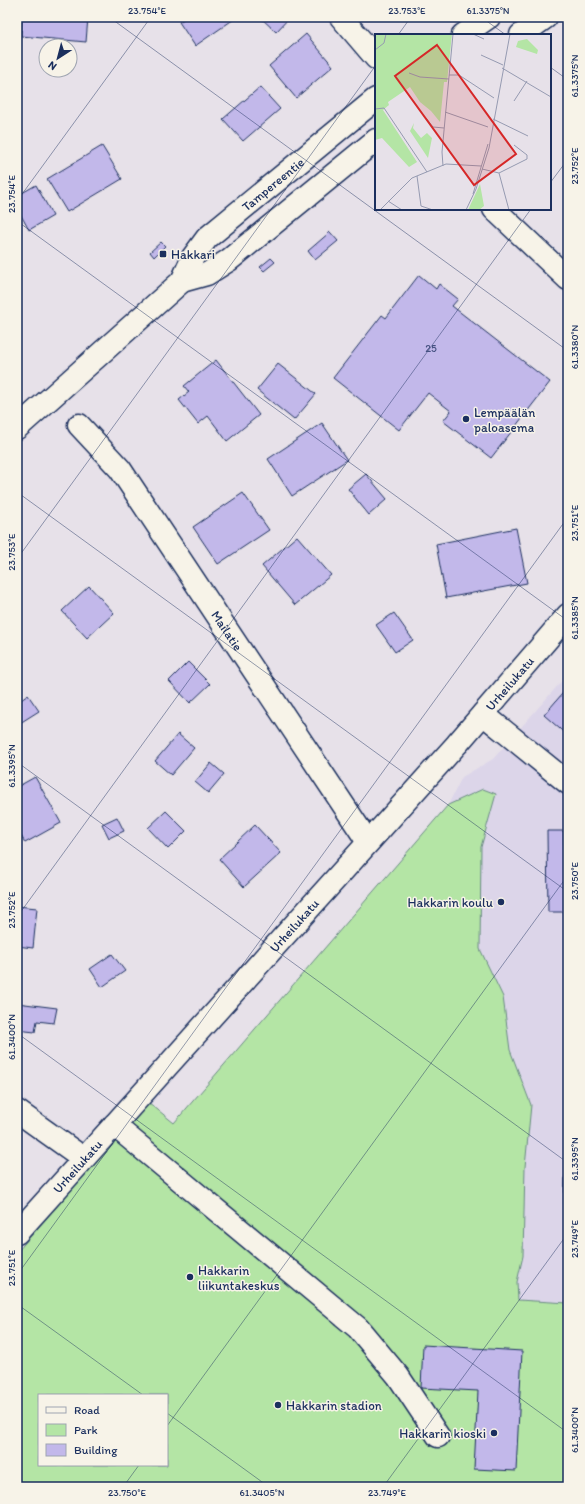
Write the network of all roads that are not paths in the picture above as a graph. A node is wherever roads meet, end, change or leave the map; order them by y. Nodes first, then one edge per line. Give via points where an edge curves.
1 (341, 17) edge
2 (489, 17) edge
3 (546, 17) edge
4 (464, 34) edge
5 (522, 34) edge
6 (375, 57) edge
7 (375, 100) edge
8 (375, 141) edge
9 (498, 211) edge
10 (568, 279) edge
11 (182, 280) junction
12 (79, 425) dead end
13 (17, 428) edge
14 (568, 615) edge
15 (483, 714) junction
16 (568, 783) edge
17 (368, 842) junction
18 (17, 1112) edge
19 (114, 1125) junction
20 (83, 1158) junction
21 (17, 1233) edge
22 (438, 1436) dead end

1 - 6 street
2 - 4 street
3 - 5 street
7 - 11 street, Tampereentie via 207,238 193,257
8 - 11 street, Tampereentie via 229,260 207,274
9 - 10 street via 526,241
11 - 13 street, Tampereentie
12 - 17 street, Mailatie via 120,469
14 - 15 street, Urheilukatu
15 - 16 street
15 - 17 street, Urheilukatu
17 - 19 street, Urheilukatu
18 - 20 street
19 - 20 street, Urheilukatu
19 - 22 street via 358,1328 398,1376
20 - 21 street, Urheilukatu

